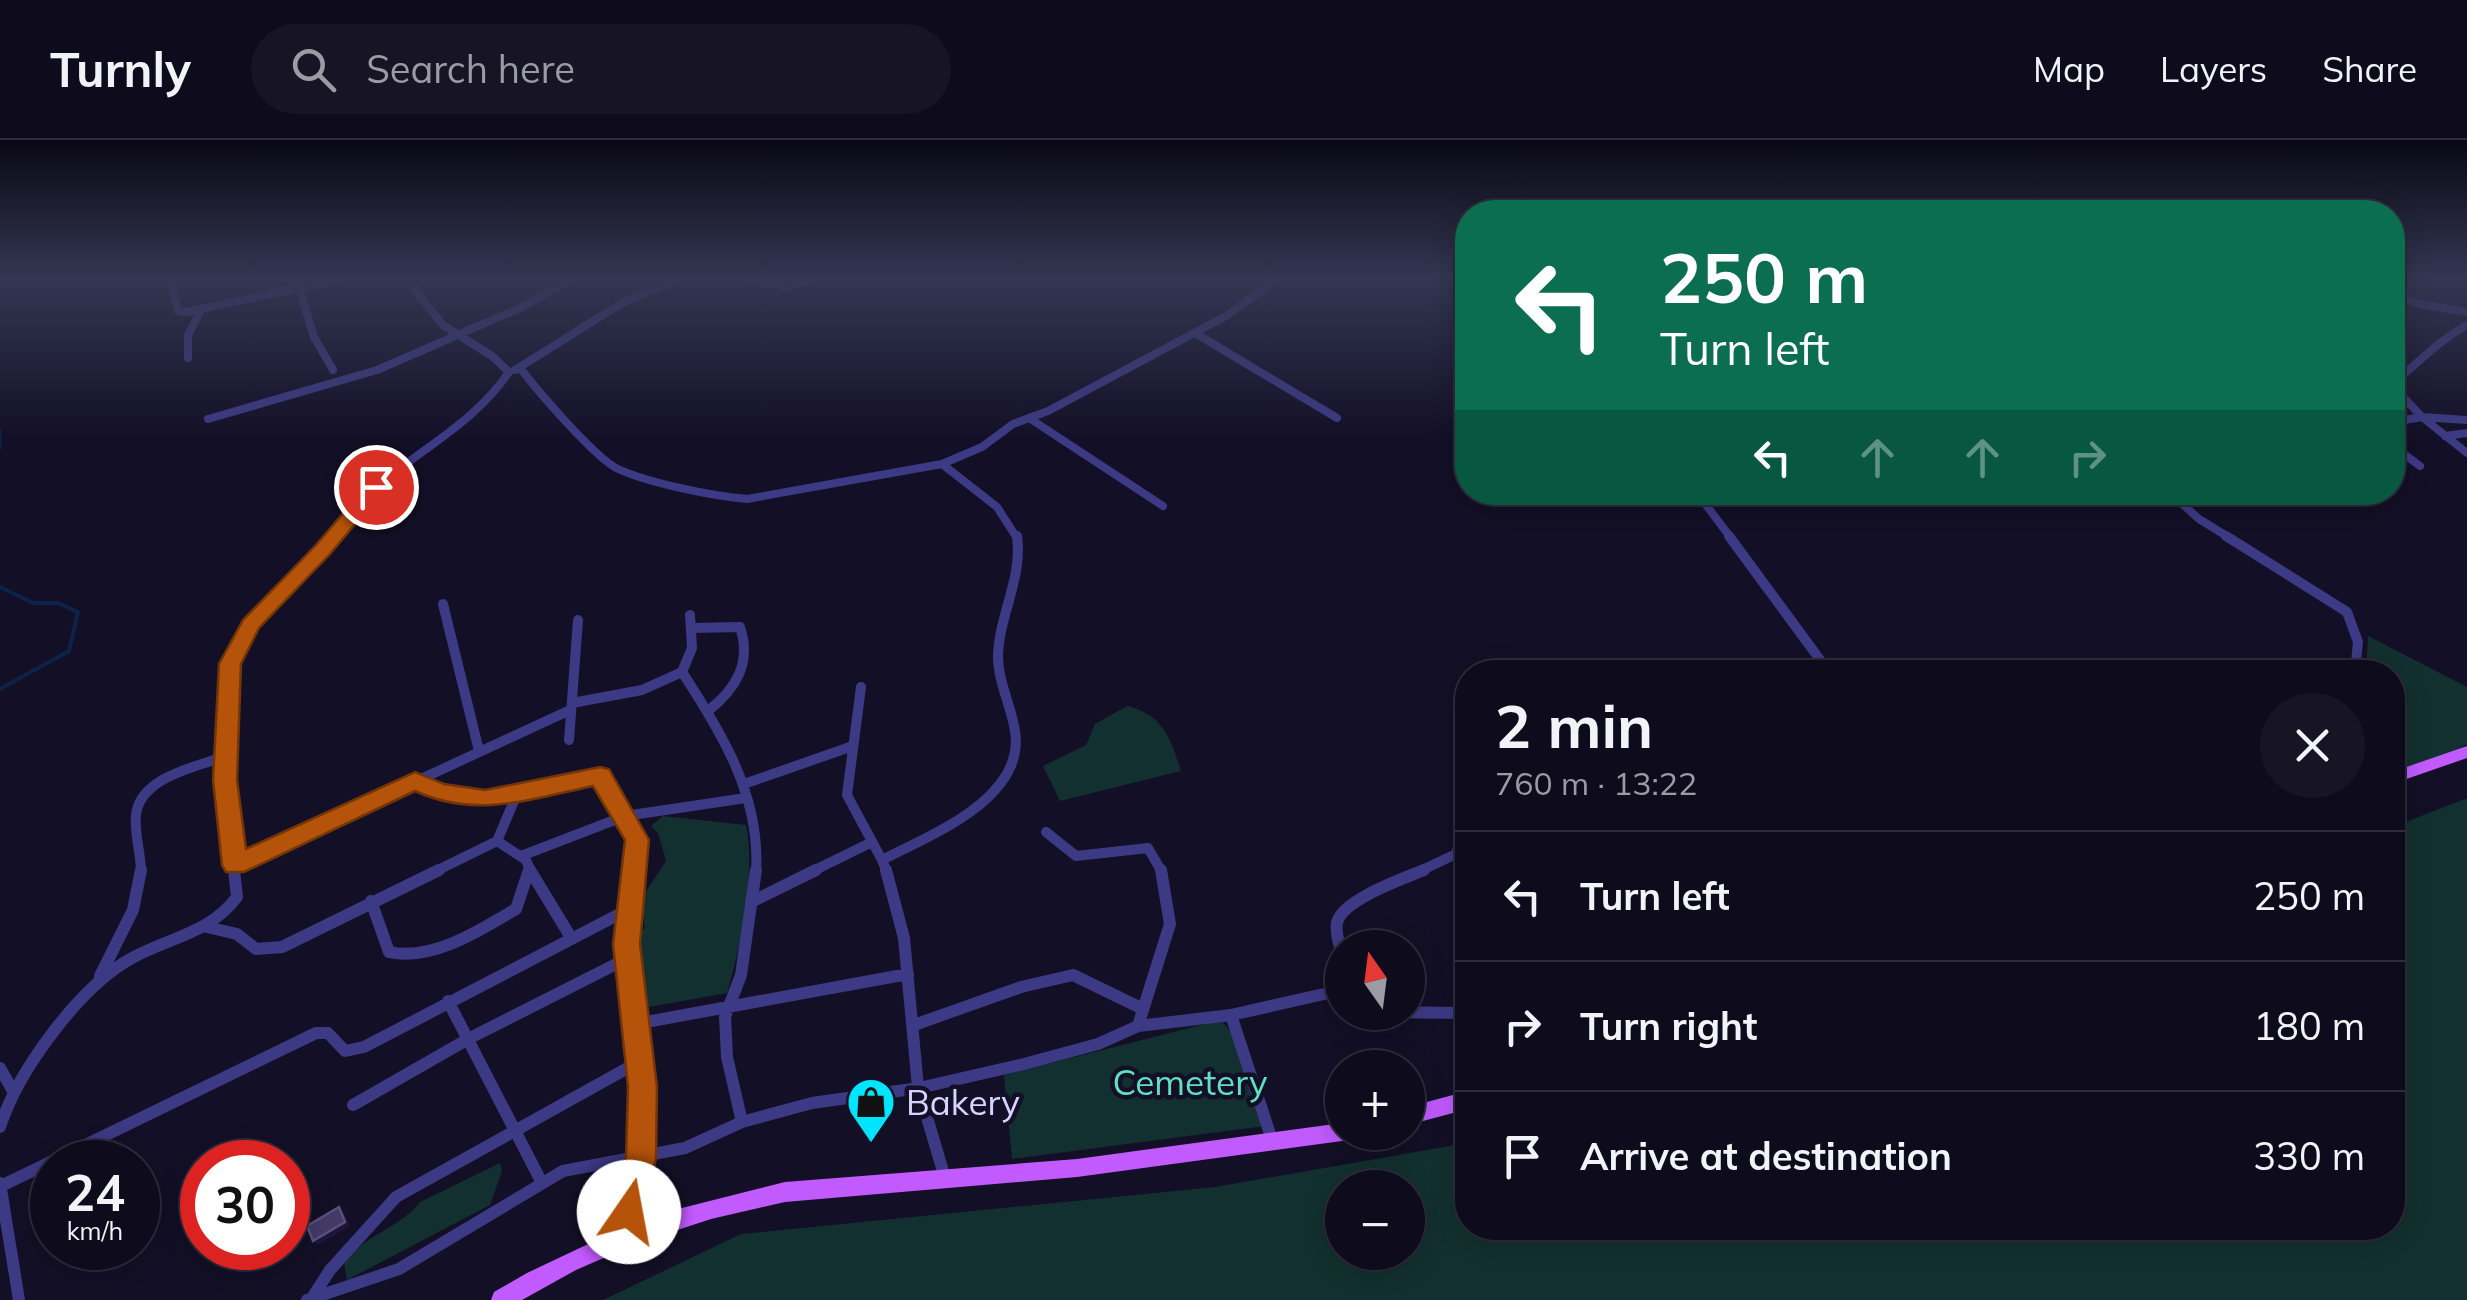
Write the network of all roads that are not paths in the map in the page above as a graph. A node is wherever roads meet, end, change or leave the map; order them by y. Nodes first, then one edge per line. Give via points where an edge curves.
1 (189, 332) edge
2 (309, 332) edge
3 (453, 332) edge
4 (463, 332) edge
5 (575, 332) edge
6 (2454, 332) edge
7 (1195, 333) joint
8 (456, 335) junction
9 (188, 358) dead end
10 (333, 370) dead end
11 (514, 370) junction
12 (2405, 374) edge
13 (2405, 399) edge
14 (2422, 417) junction
15 (1029, 418) junction
16 (1338, 418) dead end
17 (208, 419) dead end
18 (2405, 420) edge
19 (2467, 420) edge
20 (2467, 433) edge
21 (2444, 436) junction
22 (2467, 452) edge
23 (2405, 455) edge
24 (942, 464) junction
25 (2420, 466) dead end
26 (1706, 505) edge
27 (2183, 505) edge
28 (1164, 506) dead end
29 (443, 604) dead end
30 (690, 615) dead end
31 (578, 620) dead end
32 (692, 628) junction
33 (1819, 660) edge
34 (2356, 660) edge
35 (682, 672) junction
36 (861, 687) dead end
37 (570, 707) junction
38 (708, 711) junction
39 (569, 740) dead end
40 (850, 747) junction
41 (479, 751) junction
42 (2467, 752) edge
43 (226, 756) junction
44 (2405, 773) edge
45 (415, 781) junction
46 (744, 784) junction
47 (517, 794) junction
48 (746, 798) junction
49 (625, 816) junction
50 (1046, 832) dead end
51 (496, 841) junction
52 (872, 842) junction
53 (1455, 855) edge
54 (521, 856) junction
55 (882, 860) junction
56 (235, 865) junction
57 (530, 868) junction
58 (371, 902) junction
59 (751, 902) junction
60 (632, 908) junction
61 (207, 926) junction
62 (1338, 930) edge
63 (570, 936) junction
64 (628, 958) junction
65 (908, 974) junction
66 (94, 986) junction
67 (1325, 994) edge
68 (448, 1001) junction
69 (1140, 1008) junction
70 (726, 1009) junction
71 (1425, 1013) edge
72 (1455, 1013) edge
73 (1231, 1015) junction
74 (634, 1024) junction
75 (914, 1025) junction
76 (1138, 1026) junction
77 (470, 1038) junction
78 (642, 1060) junction
79 (0, 1068) edge
80 (919, 1088) junction
81 (12, 1090) junction
82 (1455, 1103) edge
83 (353, 1105) dead end
84 (1425, 1111) edge
85 (742, 1122) junction
86 (0, 1127) edge
87 (517, 1130) junction
88 (1325, 1134) edge
89 (1272, 1140) junction
90 (641, 1158) junction
91 (945, 1178) junction
92 (541, 1181) junction
93 (0, 1183) edge
94 (624, 1240) junction
95 (7, 1276) edge
96 (309, 1299) edge
97 (20, 1300) edge
98 (502, 1300) edge

1 - 9 street
2 - 10 street
3 - 8 street
4 - 8 street
5 - 11 street
6 - 12 street
7 - 15 street
7 - 16 street
8 - 11 street
8 - 17 street via 378,370
11 - 24 street via 615,468 720,497 788,494
11 - 43 street via 456,429 376,487 250,625 230,664
13 - 14 street
14 - 18 street
14 - 19 street
14 - 21 street
15 - 24 street
15 - 28 street
20 - 21 street
21 - 22 street
23 - 25 street
24 - 55 street via 1007,517 1017,535 998,658 1015,726 1013,764 1000,785
26 - 33 street
27 - 34 street via 2347,612 2358,642
29 - 41 street
30 - 32 street
31 - 37 street
32 - 35 street
32 - 38 street via 730,625 744,635 741,678
35 - 37 street via 642,690
35 - 38 street
36 - 40 street
37 - 39 street
37 - 41 street
38 - 46 street
40 - 46 street
40 - 52 street via 846,795
41 - 45 street
42 - 44 main road
43 - 56 street
43 - 66 street via 142,798 136,810 138,892
45 - 47 street via 460,798
45 - 56 street
46 - 48 street
47 - 49 street via 600,776
47 - 51 street
48 - 49 street
48 - 59 street via 756,837
49 - 54 street
49 - 60 street via 637,840
50 - 69 street via 1076,856 1148,848 1156,856 1170,924
51 - 54 street
51 - 58 street
52 - 55 street
52 - 59 street
53 - 62 street via 1343,912
54 - 57 street
55 - 65 street
56 - 61 street via 238,897
57 - 58 street via 516,909 474,933 405,955 388,952
57 - 63 street
58 - 61 street via 268,950
59 - 70 street via 740,975
60 - 63 street
60 - 64 street
61 - 66 street via 132,958
63 - 68 street
64 - 74 street
64 - 77 street
65 - 70 street via 753,998
65 - 75 street
66 - 81 street
67 - 73 street
68 - 77 street
68 - 93 street via 356,1050 345,1051 328,1034 306,1036
69 - 75 street via 1072,975
69 - 76 street
70 - 74 street
70 - 85 street via 725,1053
71 - 72 street
73 - 76 street
73 - 89 street
74 - 78 street
75 - 80 street
76 - 80 street via 1098,1044
77 - 83 street
77 - 87 street
78 - 87 street
78 - 90 street
79 - 81 street
80 - 85 street via 812,1102
80 - 91 street
81 - 86 street
82 - 84 main road
85 - 90 street via 685,1148
87 - 92 street
87 - 96 street via 396,1198
88 - 89 main road
89 - 91 main road via 1077,1168
90 - 92 street via 563,1170
90 - 94 street
91 - 94 main road via 785,1192 700,1212
92 - 96 street via 399,1268
93 - 95 street
94 - 98 main road
95 - 97 street

